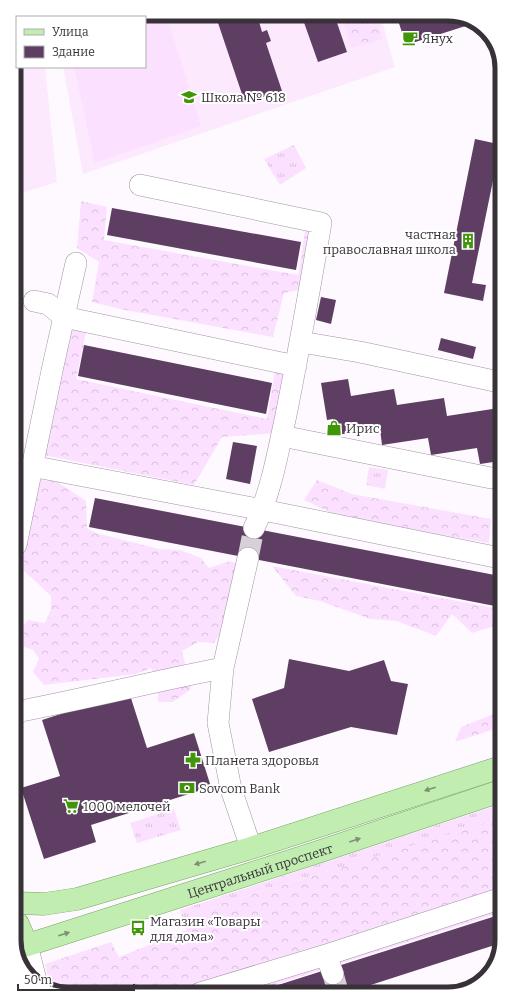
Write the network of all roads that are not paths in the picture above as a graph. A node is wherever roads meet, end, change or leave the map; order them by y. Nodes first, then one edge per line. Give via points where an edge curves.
1 (140, 185) dead end
2 (76, 263) dead end
3 (34, 301) dead end
4 (64, 317) junction
5 (300, 342) junction
6 (296, 366) junction
7 (495, 381) edge
8 (282, 436) junction
9 (31, 466) junction
10 (490, 478) dead end
11 (21, 519) edge
12 (258, 519) junction
13 (495, 557) edge
14 (248, 558) tunnel mouth
15 (223, 668) junction
16 (21, 711) edge
17 (495, 769) edge
18 (495, 793) edge
19 (251, 848) junction
20 (495, 900) edge
21 (21, 903) edge
22 (22, 946) edge
23 (326, 954) junction
24 (32, 969) edge
25 (336, 984) tunnel mouth
26 (219, 987) edge

1 - 5 lane via 321,223
2 - 4 lane
3 - 4 lane via 48,304
4 - 6 lane
4 - 9 lane
5 - 6 lane
5 - 7 lane
6 - 8 lane
8 - 10 lane
8 - 12 lane
9 - 11 lane
9 - 12 lane
12 - 13 lane
14 - 15 lane
15 - 16 lane via 175,676 89,698
15 - 19 lane via 218,723 231,789
17 -> 19 main road, Центральный проспект
22 -> 18 main road, Центральный проспект
19 -> 21 main road, Центральный проспект via 77,899 44,904
20 - 23 lane
22 - 24 lane
23 - 25 lane
23 - 26 lane

